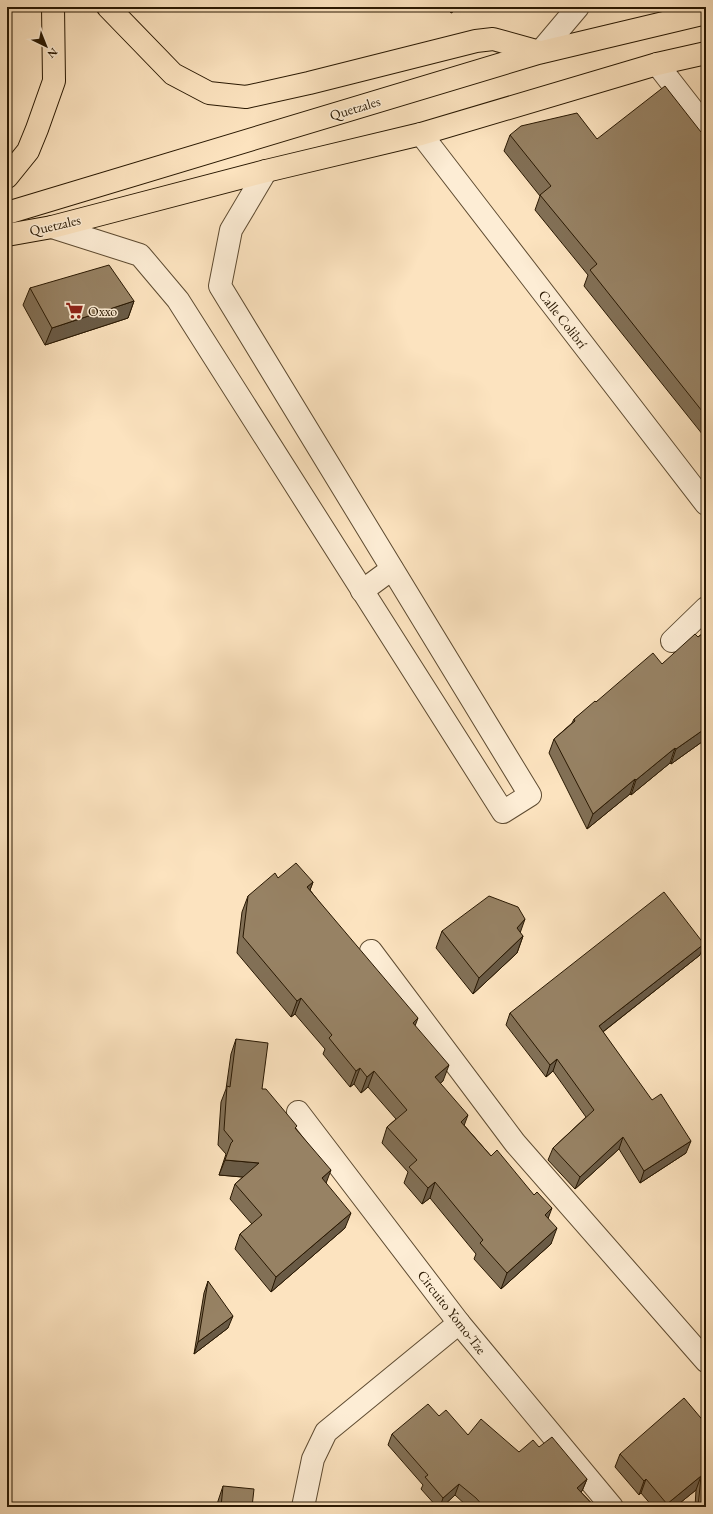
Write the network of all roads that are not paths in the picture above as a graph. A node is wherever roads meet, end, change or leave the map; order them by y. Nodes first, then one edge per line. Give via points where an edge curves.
1 (53, 7) edge
2 (108, 7) edge
3 (578, 7) edge
4 (706, 13) edge
5 (540, 52) junction
6 (706, 53) edge
7 (657, 64) junction
8 (706, 128) edge
9 (421, 134) junction
10 (266, 171) junction
11 (7, 177) edge
12 (7, 213) edge
13 (52, 227) junction
14 (7, 236) edge
15 (706, 504) edge
16 (392, 569) junction
17 (362, 591) junction
18 (706, 608) edge
19 (672, 641) dead end
20 (371, 951) dead end
21 (298, 1112) dead end
22 (459, 1323) junction
23 (706, 1361) edge
24 (303, 1507) edge
25 (612, 1507) edge

1 - 11 main road via 54,81 28,151
2 - 5 main road via 173,74 209,94 246,97 482,40 493,39
3 - 5 street
4 - 5 main road, Quetzales
5 - 12 main road, Quetzales
6 - 7 main road, Quetzales
7 - 8 street
7 - 9 main road, Quetzales
9 - 10 main road, Quetzales
9 - 15 street, Calle Colibrí
10 - 13 main road, Quetzales
10 - 16 street via 231,230 220,286
13 - 14 main road, Quetzales
13 - 17 street via 140,255 178,300
16 - 17 street
16 - 17 street via 530,795 503,812
18 - 19 street
20 - 23 street via 515,1142
21 - 22 street, Circuito Yomo-Tze
22 - 24 street via 326,1432 313,1459
22 - 25 street, Circuito Yomo-Tze

